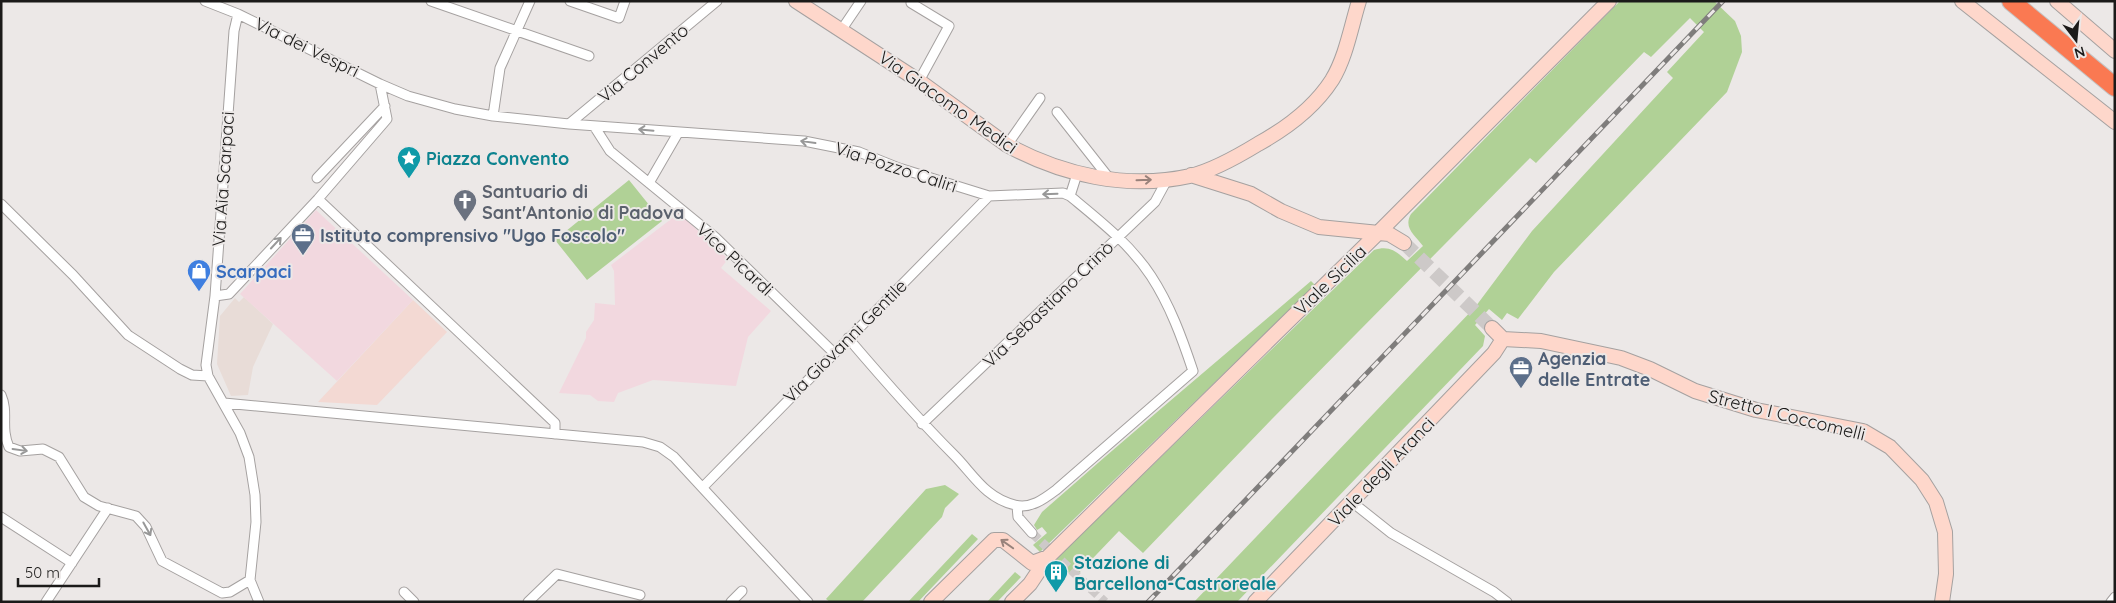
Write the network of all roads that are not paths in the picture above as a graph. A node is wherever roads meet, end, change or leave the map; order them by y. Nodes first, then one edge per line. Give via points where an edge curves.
1 (205, 1) edge
2 (431, 1) edge
3 (530, 1) edge
4 (570, 1) edge
5 (625, 1) edge
6 (717, 1) edge
7 (796, 1) edge
8 (861, 1) edge
9 (1359, 1) edge
10 (1609, 1) edge
11 (1962, 1) edge
12 (2011, 1) edge
13 (2057, 1) edge
14 (912, 3) dead end
15 (227, 5) edge
16 (238, 14) junction
17 (842, 29) junction
18 (516, 31) junction
19 (2115, 51) edge
20 (589, 56) dead end
21 (919, 81) junction
22 (380, 84) junction
23 (2115, 87) edge
24 (1040, 98) dead end
25 (384, 106) junction
26 (1057, 112) dead end
27 (493, 116) junction
28 (2115, 122) edge
29 (569, 124) junction
30 (594, 126) junction
31 (678, 133) junction
32 (1007, 145) junction
33 (1078, 174) junction
34 (1191, 175) junction
35 (317, 178) dead end
36 (1109, 178) junction
37 (1168, 178) junction
38 (649, 183) junction
39 (989, 196) junction
40 (1070, 196) junction
41 (318, 199) junction
42 (1, 204) edge
43 (1377, 234) junction
44 (1118, 237) junction
45 (1404, 243) tunnel mouth
46 (215, 296) junction
47 (1492, 328) tunnel mouth
48 (848, 338) junction
49 (1503, 339) junction
50 (833, 352) junction
51 (208, 376) junction
52 (1, 395) edge
53 (224, 404) junction
54 (922, 424) junction
55 (554, 434) junction
56 (702, 487) junction
57 (1352, 502) junction
58 (1017, 506) junction
59 (108, 508) junction
60 (1, 517) edge
61 (1032, 533) tunnel mouth
62 (1048, 557) junction
63 (1029, 562) junction
64 (72, 563) junction
65 (250, 580) junction
66 (1032, 580) junction
67 (742, 591) dead end
68 (404, 592) dead end
69 (640, 595) dead end
70 (2115, 597) edge
71 (46, 602) edge
72 (259, 602) edge
73 (414, 602) edge
74 (528, 602) edge
75 (730, 602) edge
76 (808, 602) edge
77 (932, 602) edge
78 (1012, 602) edge
79 (1255, 602) edge
80 (1507, 602) edge
81 (1942, 602) edge
82 (2111, 602) edge

1 - 15 street, Via dei Vespri
2 - 18 street
3 - 18 street
4 - 5 street via 619,18
6 - 29 street, Via Convento
7 - 17 street, Via Giacomo Medici
8 - 17 street
9 - 34 street, Via Giacomo Medici via 1338,68 1316,101 1275,134
10 - 43 street, Viale Sicilia
11 - 28 street
12 - 23 highway
13 - 19 street
14 - 21 street via 949,26
15 - 16 street, Via dei Vespri
16 - 22 street, Via dei Vespri
16 - 46 street, Via Aia Scarpaci via 234,31
17 - 21 street, Via Giacomo Medici
18 - 20 street
18 - 27 street via 500,68
21 - 32 street, Via Giacomo Medici
22 - 25 street
22 - 27 street via 426,101
24 - 32 street
25 - 35 street
25 - 41 street via 387,119
26 - 36 street
27 - 29 street
29 - 30 street, Via Pozzo Caliri
31 -> 30 street, Via Pozzo Caliri
30 - 38 street, Vico Picardi via 610,151
31 - 38 street
39 -> 31 street, Via Pozzo Caliri via 859,152 821,144
32 - 33 street, Via Giacomo Medici via 1042,162
33 - 36 street, Via Giacomo Medici
33 - 40 street
34 - 37 street, Via Giacomo Medici
34 - 43 street via 1250,194 1319,227
36 -> 37 street, Via Giacomo Medici via 1135,181
37 - 44 street, Via Sebastiano Crinò via 1155,202
38 - 50 street, Vico Picardi via 715,238
40 -> 39 street, Via Pozzo Caliri via 1059,193
39 - 48 street, Via Giovanni Gentile
40 - 44 street
46 -> 41 street via 229,294
41 - 55 street via 555,423
42 - 51 street via 134,341 192,375
43 - 45 street via 1389,234
43 - 62 street, Viale Sicilia
44 - 54 street, Via Sebastiano Crinò
44 - 58 street via 1157,286 1181,335 1193,371 1056,490 1034,504
46 - 51 street, Via Aia Scarpaci via 207,350
47 - 49 street
48 - 50 street, Via Giovanni Gentile
48 - 54 street
49 - 57 street, Viale degli Aranci via 1494,353
49 - 81 street, Stretto I Coccomelli via 1541,341 1621,358 1695,391 1756,410 1863,431 1890,448 1922,480 1936,502 1945,532 1946,574
50 - 56 street, Via Giovanni Gentile
51 - 53 street, Via Aia Scarpaci
52 -> 59 street via 4,403 2,434 9,447 20,451 43,449 58,456 84,497
53 - 55 street
53 - 65 street, Via Aia Scarpaci via 246,446 252,474 256,522
54 - 58 street via 956,457 974,481
55 - 56 street via 643,442 660,448 674,457
56 - 76 street
57 - 79 street, Viale degli Aranci
57 - 80 street via 1391,533
58 - 61 street via 1018,517
59 - 64 street
59 -> 65 street via 136,516 146,527 162,561 216,591 230,592
60 - 64 street
62 - 63 street, Viale Sicilia via 1039,562
62 - 66 street, Viale Sicilia
63 - 66 street via 1033,569
63 -> 77 street via 1003,540 994,540
64 - 71 street
65 - 72 street, Via Aia Scarpaci
66 - 78 street, Viale Sicilia
67 - 75 street
68 - 73 street
69 - 74 street via 557,574
70 - 82 street

